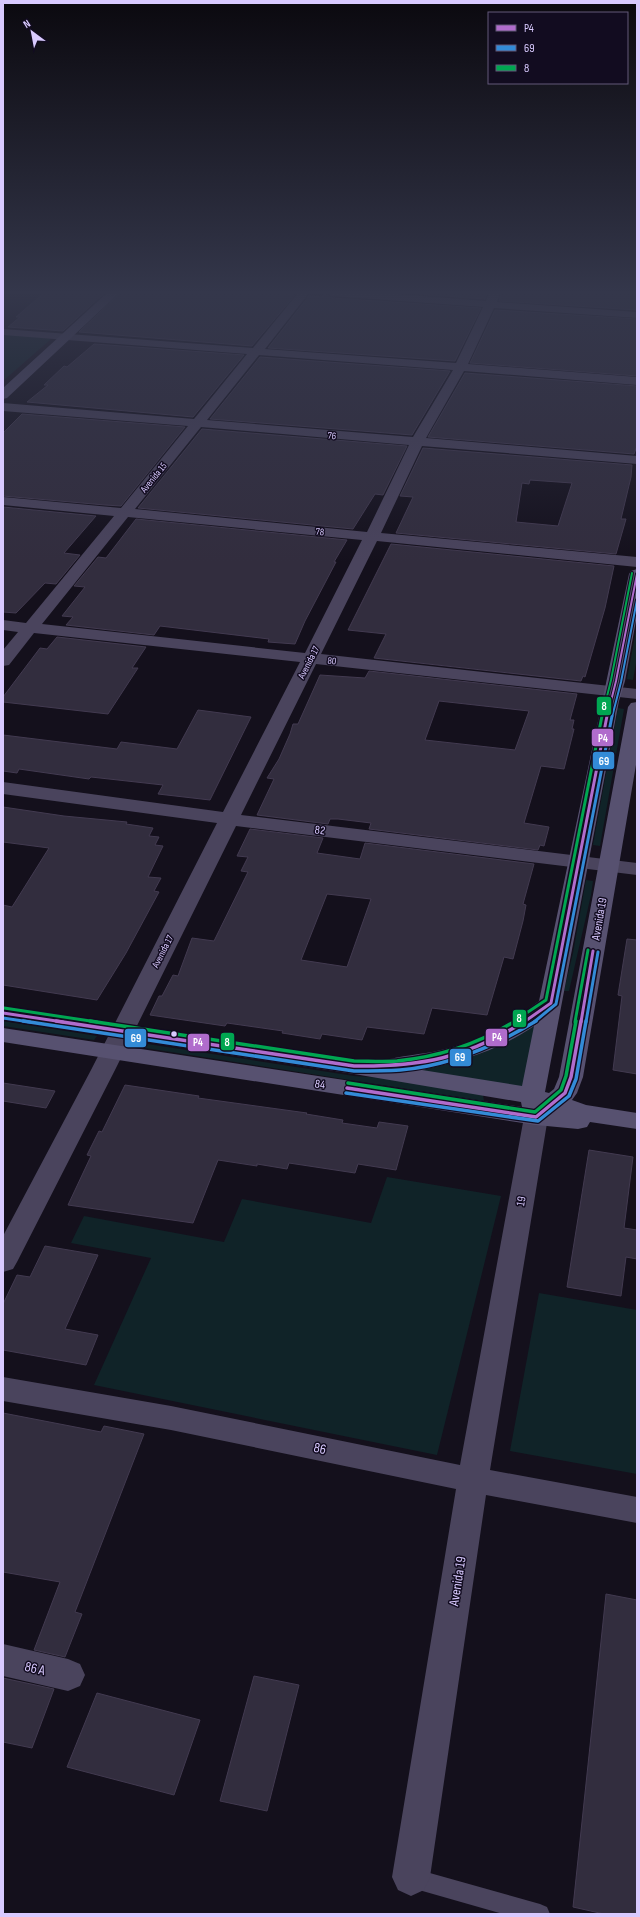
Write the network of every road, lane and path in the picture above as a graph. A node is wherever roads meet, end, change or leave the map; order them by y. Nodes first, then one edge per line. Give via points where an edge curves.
1 (16, 382) edge
2 (231, 382) edge
3 (452, 382) edge
4 (3, 395) edge
5 (3, 407) edge
6 (196, 424) junction
7 (417, 442) junction
8 (637, 460) edge
9 (3, 501) edge
10 (124, 512) junction
11 (372, 536) junction
12 (637, 562) edge
13 (637, 574) edge
14 (3, 624) edge
15 (30, 628) junction
16 (310, 658) junction
17 (3, 661) edge
18 (613, 691) junction
19 (637, 694) edge
20 (637, 707) edge
21 (3, 788) edge
22 (229, 819) junction
23 (578, 861) junction
24 (609, 865) junction
25 (637, 869) edge
26 (551, 1003) junction
27 (3, 1013) edge
28 (3, 1035) edge
29 (117, 1042) junction
30 (354, 1066) junction
31 (540, 1105) junction
32 (637, 1121) edge
33 (637, 1130) edge
34 (3, 1262) edge
35 (506, 1285) joint
36 (3, 1389) edge
37 (473, 1480) junction
38 (637, 1510) edge
39 (3, 1660) edge
40 (68, 1675) dead end
41 (411, 1877) joint
42 (540, 1914) edge

1 - 4 main road
2 - 6 street, Avenida 15
3 - 7 street, Avenida 17
5 - 6 street, 76
6 - 7 street, 76
6 - 10 street, Avenida 15
7 - 8 street, 76
7 - 11 street, Avenida 17
9 - 10 street, 78
10 - 11 street, 78
10 - 15 street, Avenida 15
11 - 12 street, 78
11 - 16 street, Avenida 17
13 - 18 main road
14 - 15 street, 80
15 - 16 street, 80
15 - 17 street, Avenida 15
16 - 18 street, 80
16 - 22 street, Avenida 17
18 - 19 street, 80
18 - 23 main road
20 - 24 main road, Avenida 19
21 - 22 street, 82
22 - 23 street, 82
22 - 29 street, Avenida 17
23 - 24 street, 82
23 - 26 main road
24 - 25 street, 82
24 - 31 main road, Avenida 19 via 571,1077 565,1093
26 - 30 main road via 502,1037 472,1049 395,1066
26 - 31 main road
27 - 29 main road, 84
28 - 29 main road, 84
29 - 30 main road, 84
29 - 31 main road, 84
29 - 34 street, Avenida 17
30 - 31 main road
31 - 32 main road, 84
31 - 33 main road, 84 via 578,1120
31 - 35 street, 19
35 - 37 street, Avenida 19
36 - 37 street, 86 via 171,1418
37 - 38 street, 86
37 - 41 street, Avenida 19
39 - 40 street, 86 A
41 - 42 lane

